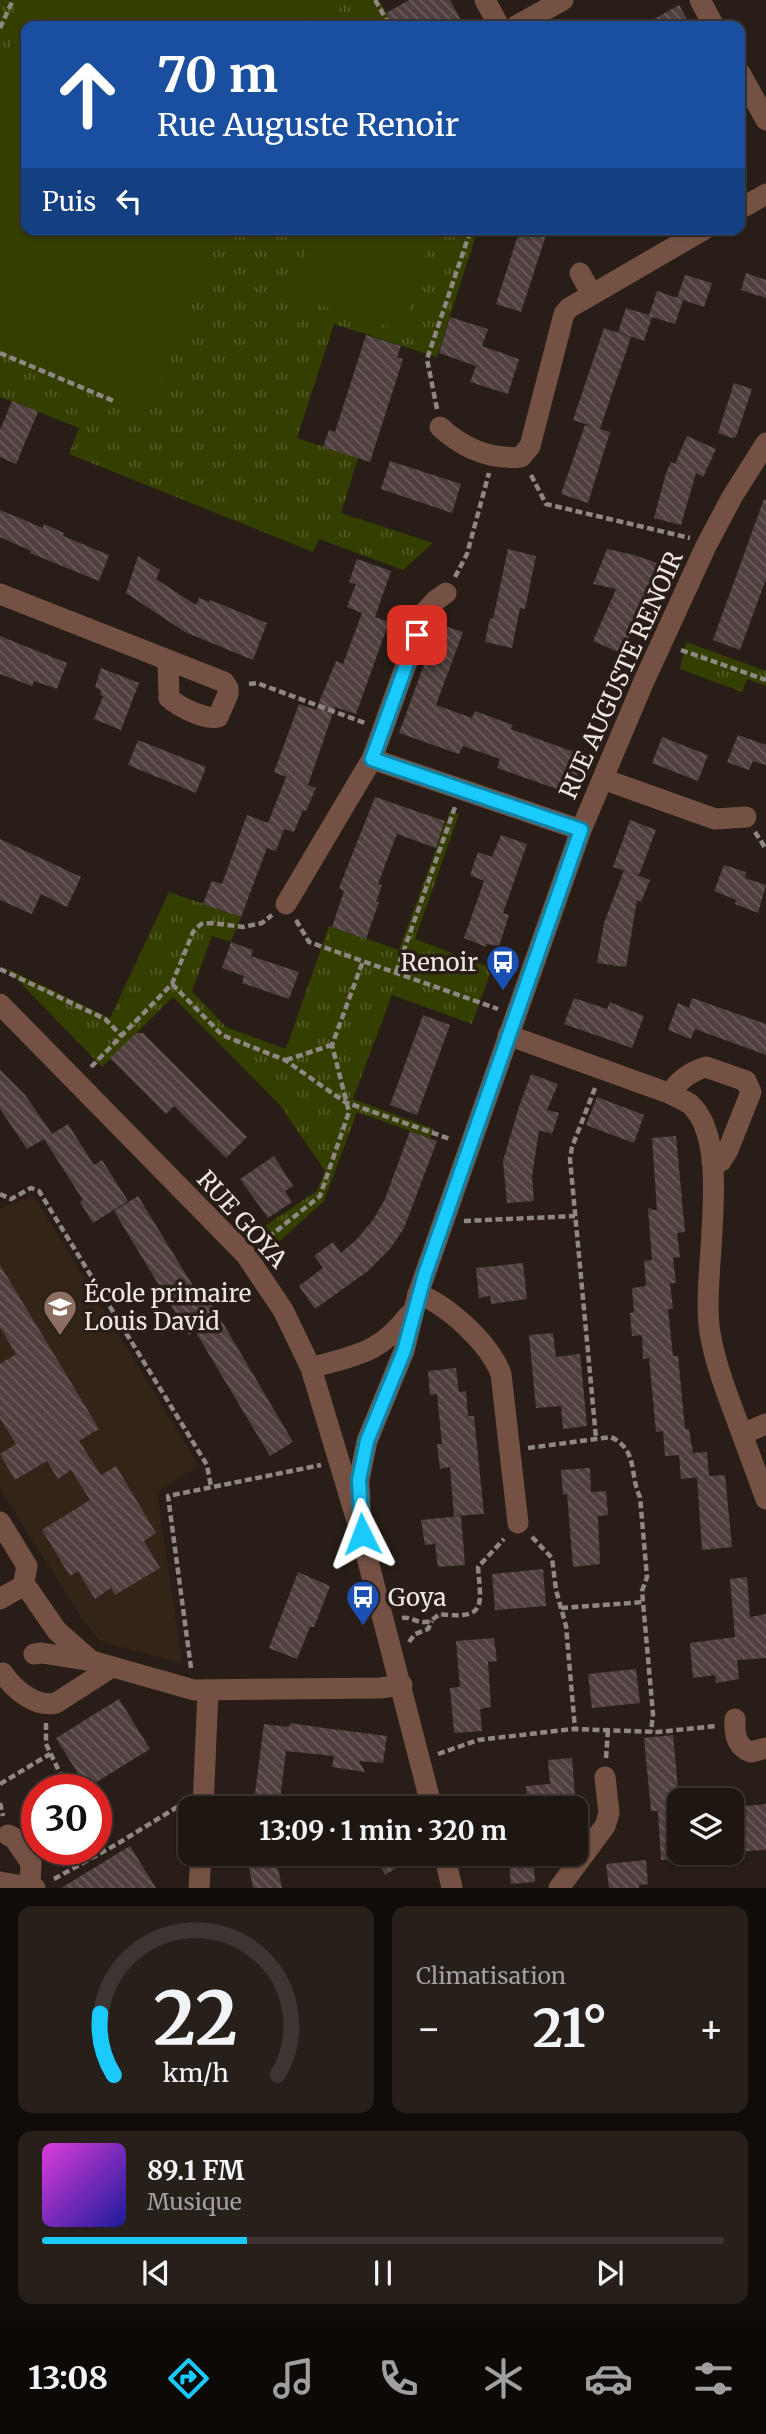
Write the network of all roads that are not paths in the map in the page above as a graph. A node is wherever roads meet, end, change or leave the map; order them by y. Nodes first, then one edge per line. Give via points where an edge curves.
1 (485, 0) edge
2 (563, 0) edge
3 (700, 0) edge
4 (496, 21) edge
5 (525, 21) edge
6 (711, 21) edge
7 (745, 83) edge
8 (766, 120) edge
9 (766, 194) edge
10 (745, 206) edge
11 (694, 235) edge
12 (580, 273) dead end
13 (591, 293) junction
14 (440, 427) road end
15 (766, 443) edge
16 (446, 593) road end
17 (0, 594) edge
18 (167, 660) junction
19 (372, 759) junction
20 (603, 779) junction
21 (746, 817) dead end
22 (581, 830) junction
23 (286, 904) road end
24 (0, 1004) edge
25 (508, 1035) junction
26 (671, 1094) junction
27 (712, 1162) junction
28 (416, 1301) junction
29 (347, 1358) junction
30 (311, 1368) junction
31 (378, 1417) junction
32 (766, 1424) edge
33 (742, 1434) junction
34 (367, 1441) junction
35 (337, 1453) junction
36 (766, 1499) edge
37 (0, 1521) edge
38 (518, 1524) road end
39 (362, 1534) junction
40 (23, 1587) junction
41 (0, 1599) edge
42 (48, 1618) junction
43 (34, 1654) junction
44 (102, 1664) junction
45 (1, 1674) edge
46 (402, 1685) junction
47 (201, 1690) junction
48 (735, 1719) dead end
49 (766, 1748) edge
50 (606, 1777) dead end
51 (203, 1796) edge
52 (429, 1796) edge
53 (8, 1835) dead end
54 (200, 1866) edge
55 (447, 1866) edge
56 (0, 1882) edge
57 (32, 1888) edge
58 (199, 1888) edge
59 (452, 1888) edge
60 (559, 1888) edge

1 - 4 street
2 - 5 street
3 - 6 street
7 - 8 street
9 - 10 street
11 - 13 street
12 - 13 street
13 - 14 street via 564,314 530,446 522,457 505,459 469,449
15 - 20 street, RUE AUGUSTE RENOIR via 706,546
16 - 19 street via 425,611
17 - 18 street
18 - 18 street via 169,698 218,717 228,694 224,682
19 - 22 street
19 - 23 street
20 - 21 street via 715,819
20 - 22 street, RUE AUGUSTE RENOIR
22 - 25 street, RUE AUGUSTE RENOIR
24 - 30 street, RUE GOYA via 246,1255 283,1310
25 - 26 street
25 - 28 street, RUE AUGUSTE RENOIR
26 - 27 street via 697,1113
26 - 27 street via 675,1085 706,1068 750,1086 728,1150 721,1161
27 - 33 street via 709,1330
28 - 29 street via 389,1339
28 - 31 street via 404,1351
28 - 38 street via 443,1306 496,1360
29 - 30 street
29 - 31 street via 372,1360 381,1369
30 - 35 street, RUE GOYA
31 - 34 street
32 - 33 street
33 - 36 street
34 - 35 street
34 - 39 street via 359,1480
35 - 39 street, RUE GOYA
37 - 40 street via 27,1566
39 - 46 street, RUE GOYA
40 - 41 street
40 - 42 street
42 - 43 street via 48,1638
42 - 44 street via 66,1640
43 - 44 street
43 - 45 street
44 - 45 street via 55,1703 46,1705
44 - 47 street
46 - 47 street
46 - 52 street, RUE GOYA
47 - 51 street
48 - 49 street via 740,1745 751,1752
50 - 60 street via 609,1813 605,1826
53 - 57 street via 31,1863
54 - 58 street
55 - 59 street
56 - 57 street

